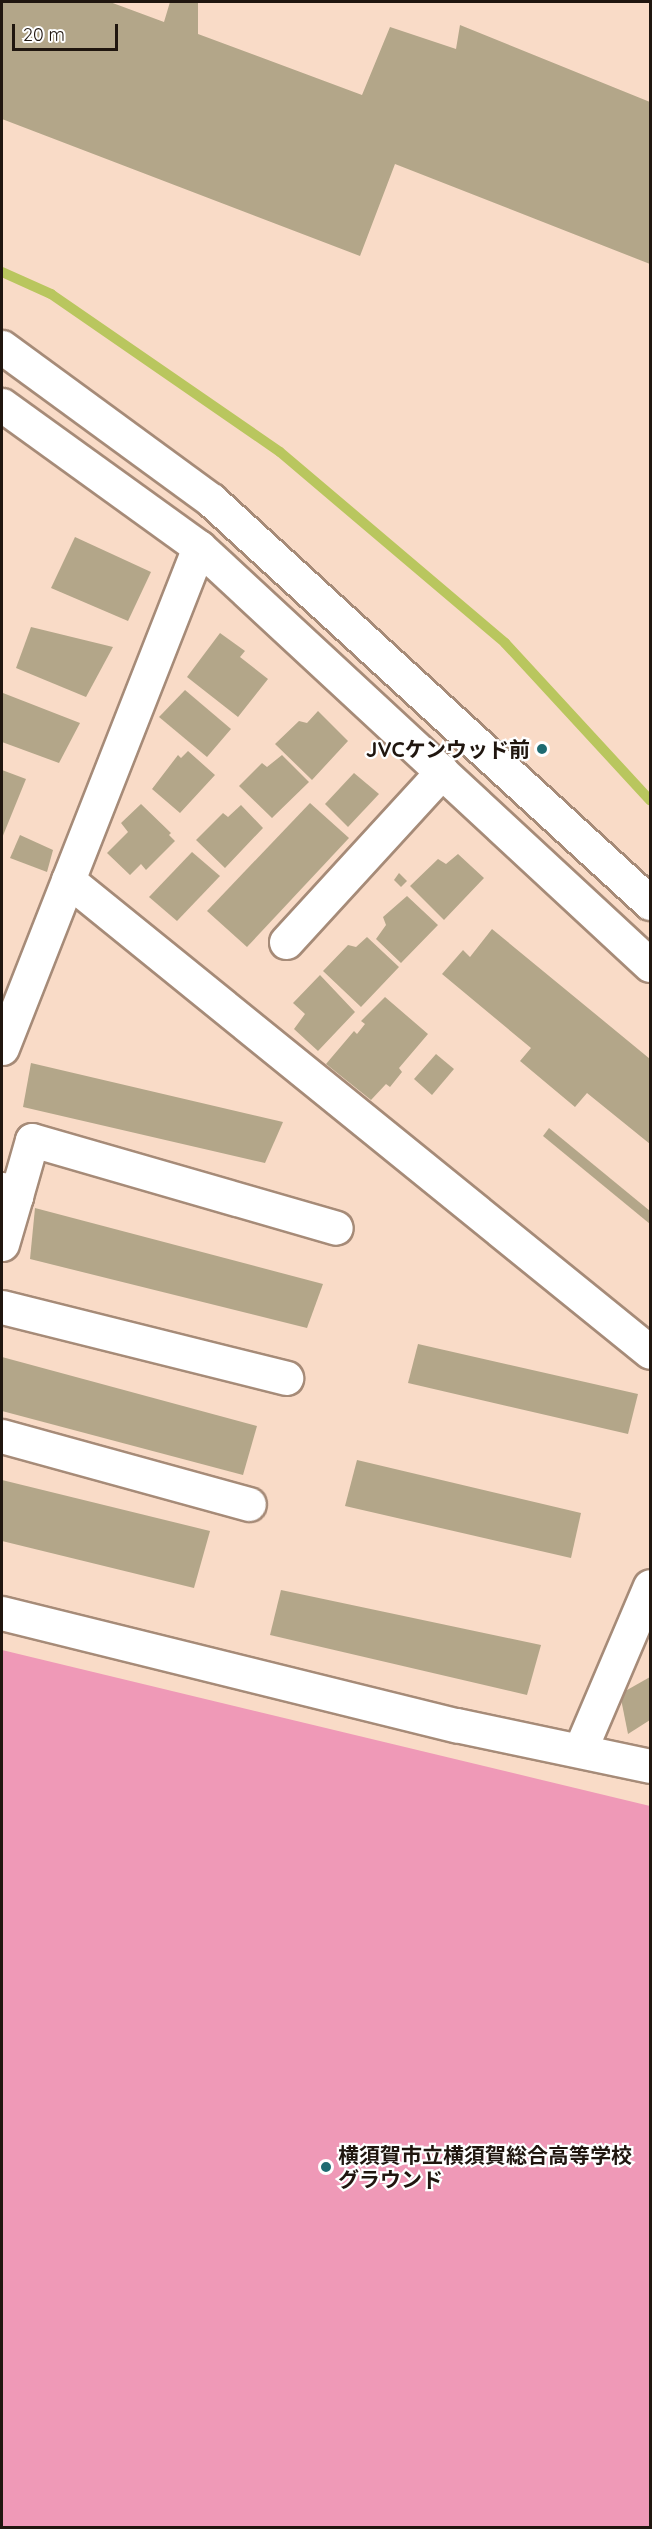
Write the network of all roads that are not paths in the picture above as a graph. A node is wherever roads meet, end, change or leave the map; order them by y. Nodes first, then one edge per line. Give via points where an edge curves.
1 (2, 347) edge
2 (2, 405) edge
3 (199, 547) junction
4 (442, 772) junction
5 (68, 880) junction
6 (651, 903) edge
7 (286, 942) dead end
8 (651, 965) edge
9 (2, 1048) edge
10 (9, 1192) edge
11 (336, 1228) dead end
12 (2, 1244) edge
13 (2, 1307) edge
14 (651, 1352) edge
15 (285, 1378) dead end
16 (2, 1436) edge
17 (249, 1504) dead end
18 (651, 1586) edge
19 (2, 1613) edge
20 (580, 1750) junction
21 (651, 1766) edge

1 - 6 street via 211,500
2 - 3 street
3 - 4 street
3 - 5 street
4 - 7 street
4 - 8 street
5 - 9 street
5 - 14 street
10 - 11 street via 32,1140
10 - 12 street
13 - 15 street
16 - 17 street
18 - 20 street
19 - 20 street via 445,1723
20 - 21 street

